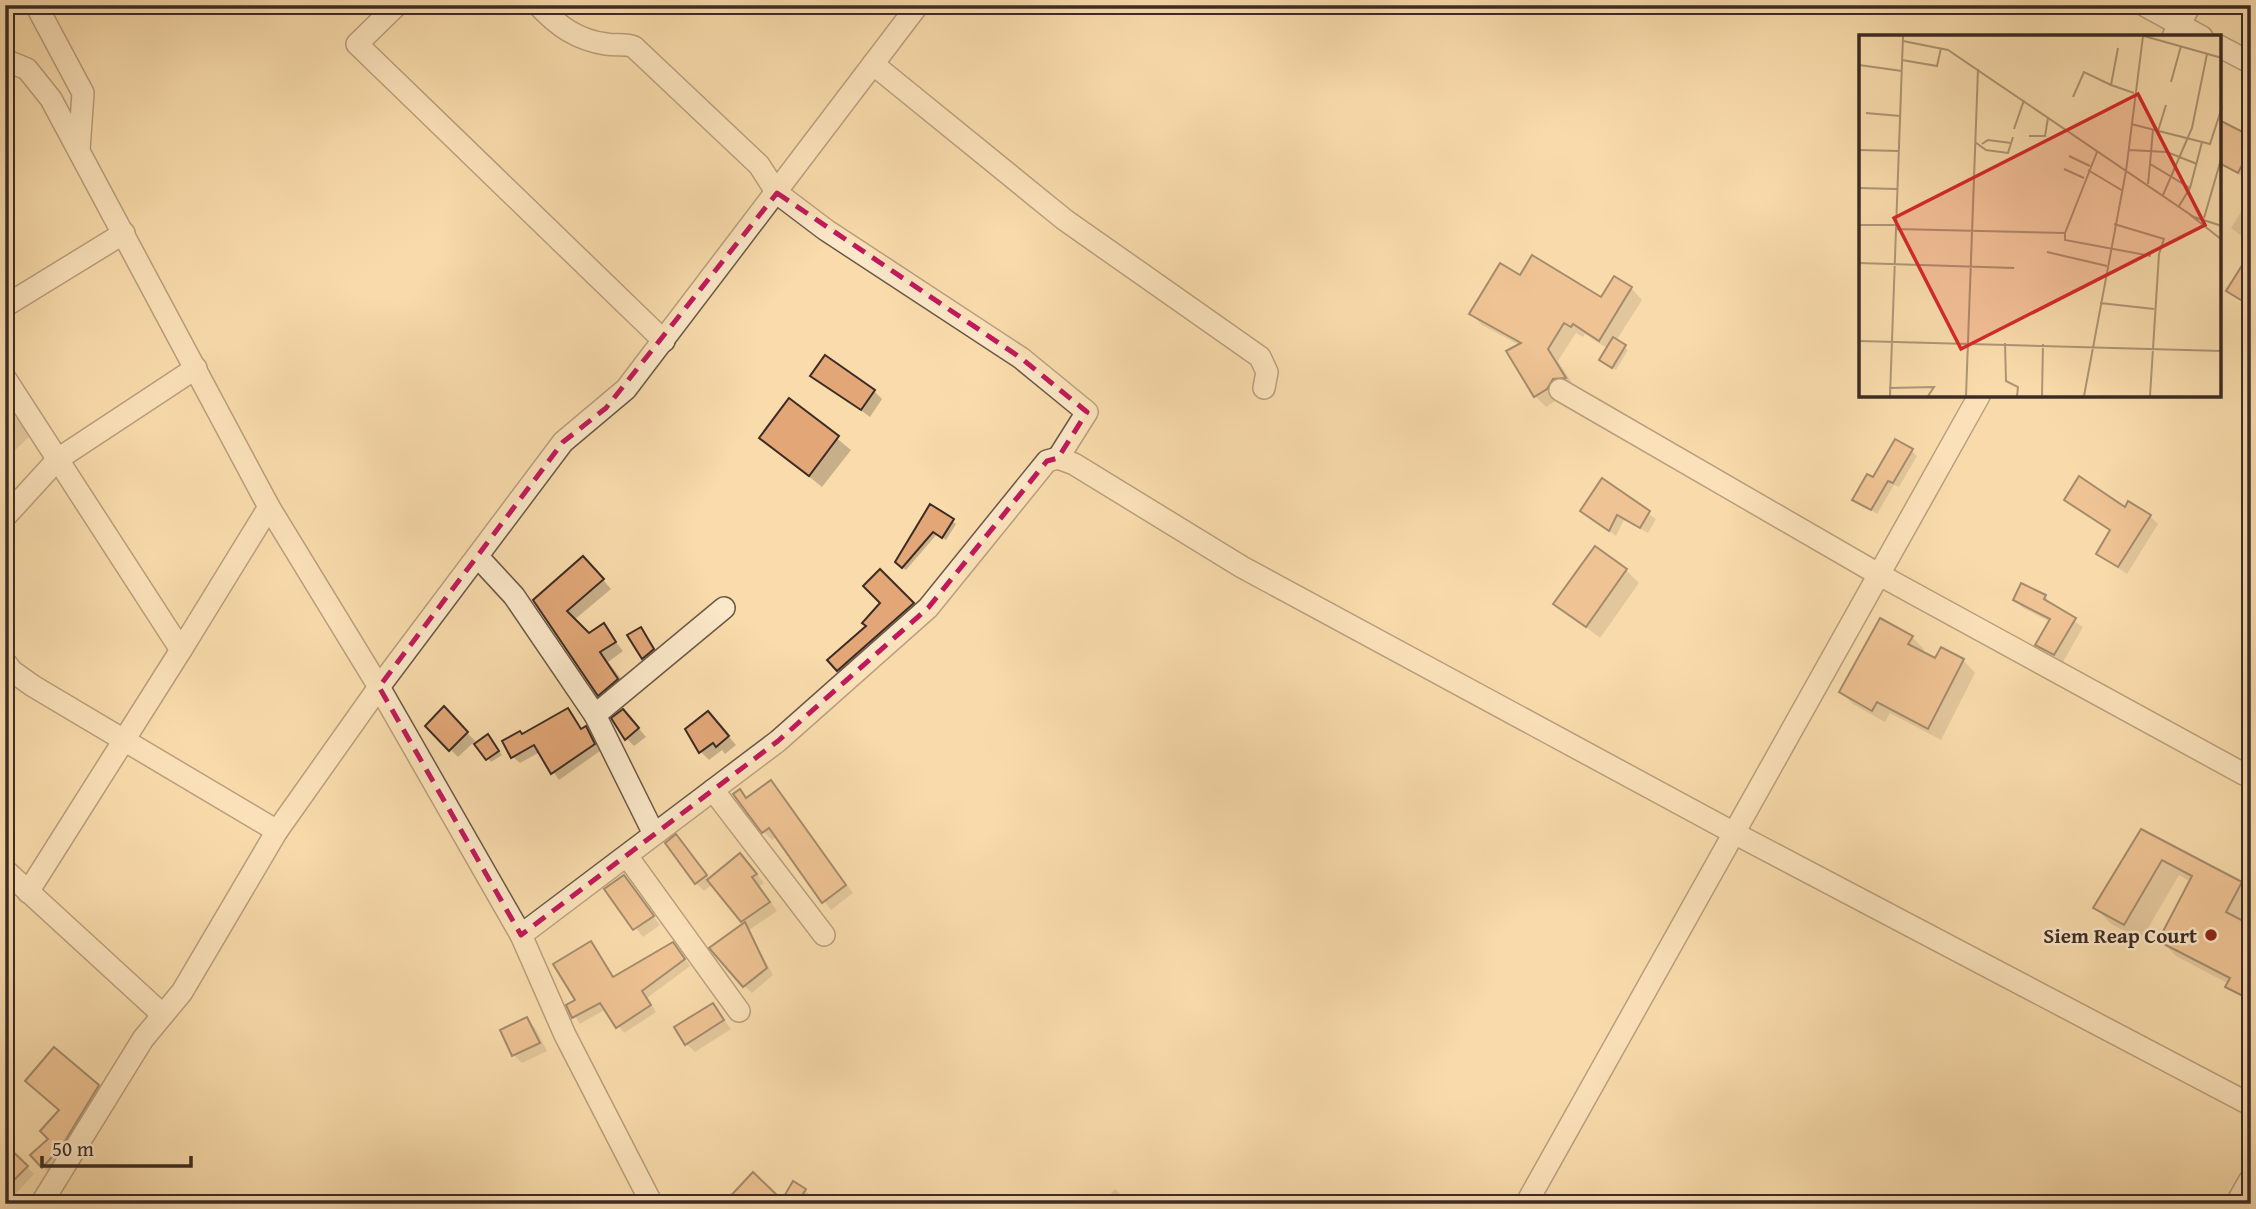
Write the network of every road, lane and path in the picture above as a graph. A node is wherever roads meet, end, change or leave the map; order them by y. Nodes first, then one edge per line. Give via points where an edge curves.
1 (36, 5) edge
2 (397, 5) edge
3 (538, 5) edge
4 (918, 5) edge
5 (2144, 5) edge
6 (2190, 5) edge
7 (2176, 31) edge
8 (2193, 35) edge
9 (2221, 47) edge
10 (5, 60) edge
11 (2251, 63) edge
12 (873, 64) junction
13 (79, 150) junction
14 (777, 193) junction
15 (124, 233) junction
16 (5, 306) edge
17 (664, 341) junction
18 (196, 368) junction
19 (5, 378) edge
20 (1264, 388) dead end
21 (1560, 390) dead end
22 (1978, 397) edge
23 (1058, 458) junction
24 (58, 459) junction
25 (269, 507) junction
26 (5, 517) edge
27 (478, 557) junction
28 (1878, 574) junction
29 (724, 608) dead end
30 (181, 650) junction
31 (5, 662) edge
32 (379, 687) junction
33 (595, 715) junction
34 (125, 739) junction
35 (2251, 778) edge
36 (713, 790) junction
37 (277, 831) junction
38 (1734, 833) junction
39 (654, 834) junction
40 (627, 856) junction
41 (5, 870) edge
42 (29, 891) junction
43 (521, 935) junction
44 (824, 935) dead end
45 (739, 1011) dead end
46 (163, 1015) junction
47 (2251, 1105) edge
48 (2251, 1181) edge
49 (41, 1204) edge
50 (652, 1204) edge
51 (1526, 1204) edge
52 (2238, 1204) edge

1 - 13 street via 83,93
2 - 17 street via 357,44
3 - 14 street via 555,23 584,41 634,47 752,158
4 - 12 street
5 - 7 street
6 - 7 street
7 - 8 street
9 - 11 street
10 - 13 street via 27,69 40,81
12 - 14 street
12 - 20 street via 1065,220 1260,357 1267,372
13 - 15 street
14 - 17 street
14 - 23 street via 1021,358 1087,412
15 - 16 street
15 - 18 street
17 - 27 street via 626,389 563,442
18 - 24 street
18 - 25 street
19 - 24 street
21 - 28 street
22 - 28 street
23 - 36 street via 1047,461 928,607 778,741
23 - 38 street via 1242,567
24 - 26 street
24 - 30 street
25 - 30 street
25 - 32 street
27 - 32 street
27 - 33 street via 514,596
28 - 35 street
28 - 38 street
29 - 33 street
30 - 34 street
31 - 34 street via 33,686
32 - 37 street
32 - 43 street
33 - 39 street
34 - 37 street
34 - 42 street
36 - 39 street
36 - 44 street
37 - 46 street via 182,992
38 - 47 street
38 - 51 street
39 - 40 street
40 - 43 street
40 - 45 street
41 - 42 street
42 - 46 street
43 - 50 street via 565,1035
46 - 49 street via 143,1038
48 - 52 street

